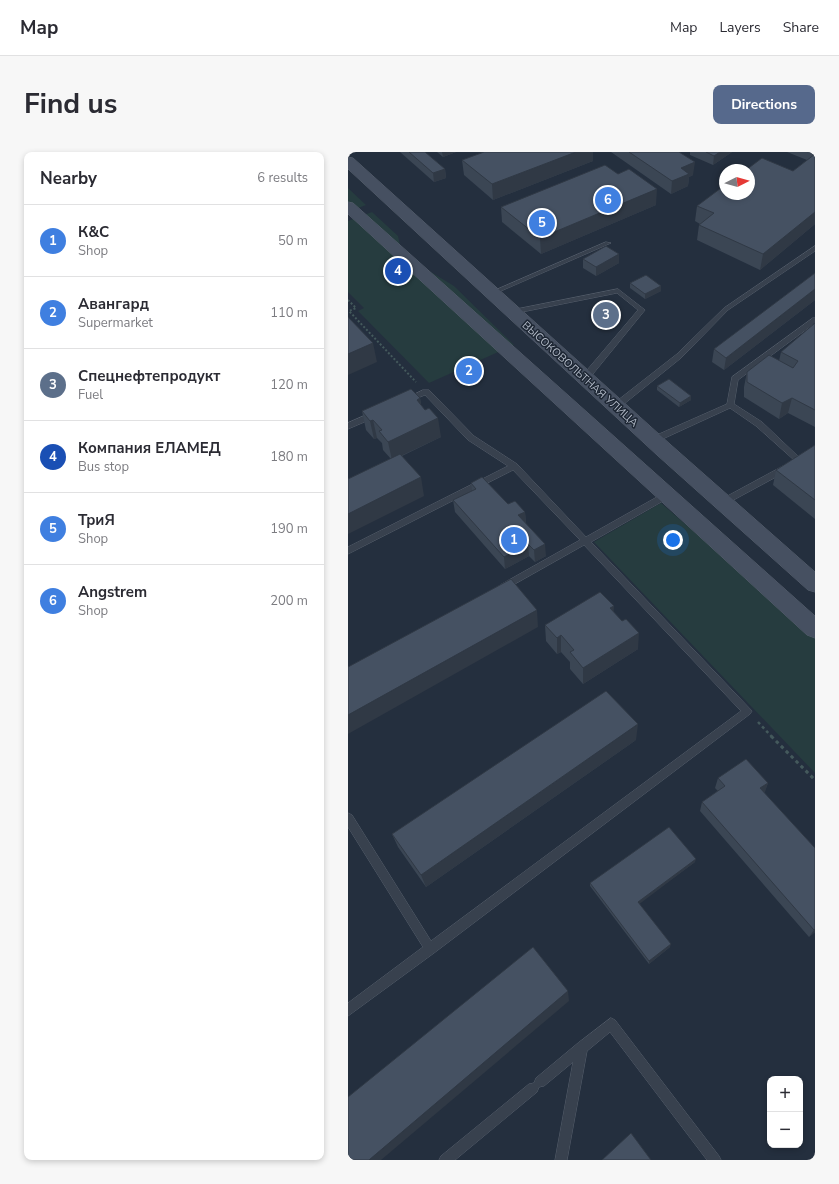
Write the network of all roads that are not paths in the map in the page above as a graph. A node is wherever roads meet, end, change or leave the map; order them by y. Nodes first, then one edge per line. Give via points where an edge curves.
1 (348, 161) edge
2 (348, 206) edge
3 (608, 243) dead end
4 (815, 248) edge
5 (492, 293) junction
6 (512, 312) junction
7 (815, 320) edge
8 (585, 378) junction
9 (609, 400) junction
10 (397, 404) edge
11 (730, 405) junction
12 (383, 411) edge
13 (348, 426) edge
14 (658, 445) junction
15 (514, 466) junction
16 (667, 495) junction
17 (723, 502) junction
18 (586, 542) junction
19 (348, 551) edge
20 (815, 584) edge
21 (495, 592) edge
22 (815, 629) edge
23 (348, 818) edge
24 (430, 949) junction
25 (348, 1010) edge
26 (582, 1047) junction
27 (445, 1160) edge
28 (561, 1160) edge
29 (714, 1160) edge

1 - 5 street, ВЫСОКОВОЛЬТНАЯ УЛИЦА
2 - 16 street
3 - 5 lane
4 - 9 lane via 726,309 679,356
5 - 6 street, ВЫСОКОВОЛЬТНАЯ УЛИЦА
6 - 8 street, ВЫСОКОВОЛЬТНАЯ УЛИЦА
6 - 8 lane via 618,291 642,310
7 - 11 lane via 735,379
8 - 9 street, ВЫСОКОВОЛЬТНАЯ УЛИЦА
9 - 14 street, ВЫСОКОВОЛЬТНАЯ УЛИЦА
10 - 15 lane via 426,392 471,438
11 - 14 lane
11 - 17 lane via 759,424 802,460
12 - 13 lane
14 - 17 street, ВЫСОКОВОЛЬТНАЯ УЛИЦА
15 - 18 lane
15 - 19 lane
16 - 18 lane
16 - 22 street
17 - 20 street, ВЫСОКОВОЛЬТНАЯ УЛИЦА
18 - 21 lane
18 - 24 lane via 747,711
23 - 24 lane
24 - 25 lane
26 - 27 lane
26 - 28 lane
26 - 29 lane via 611,1024

